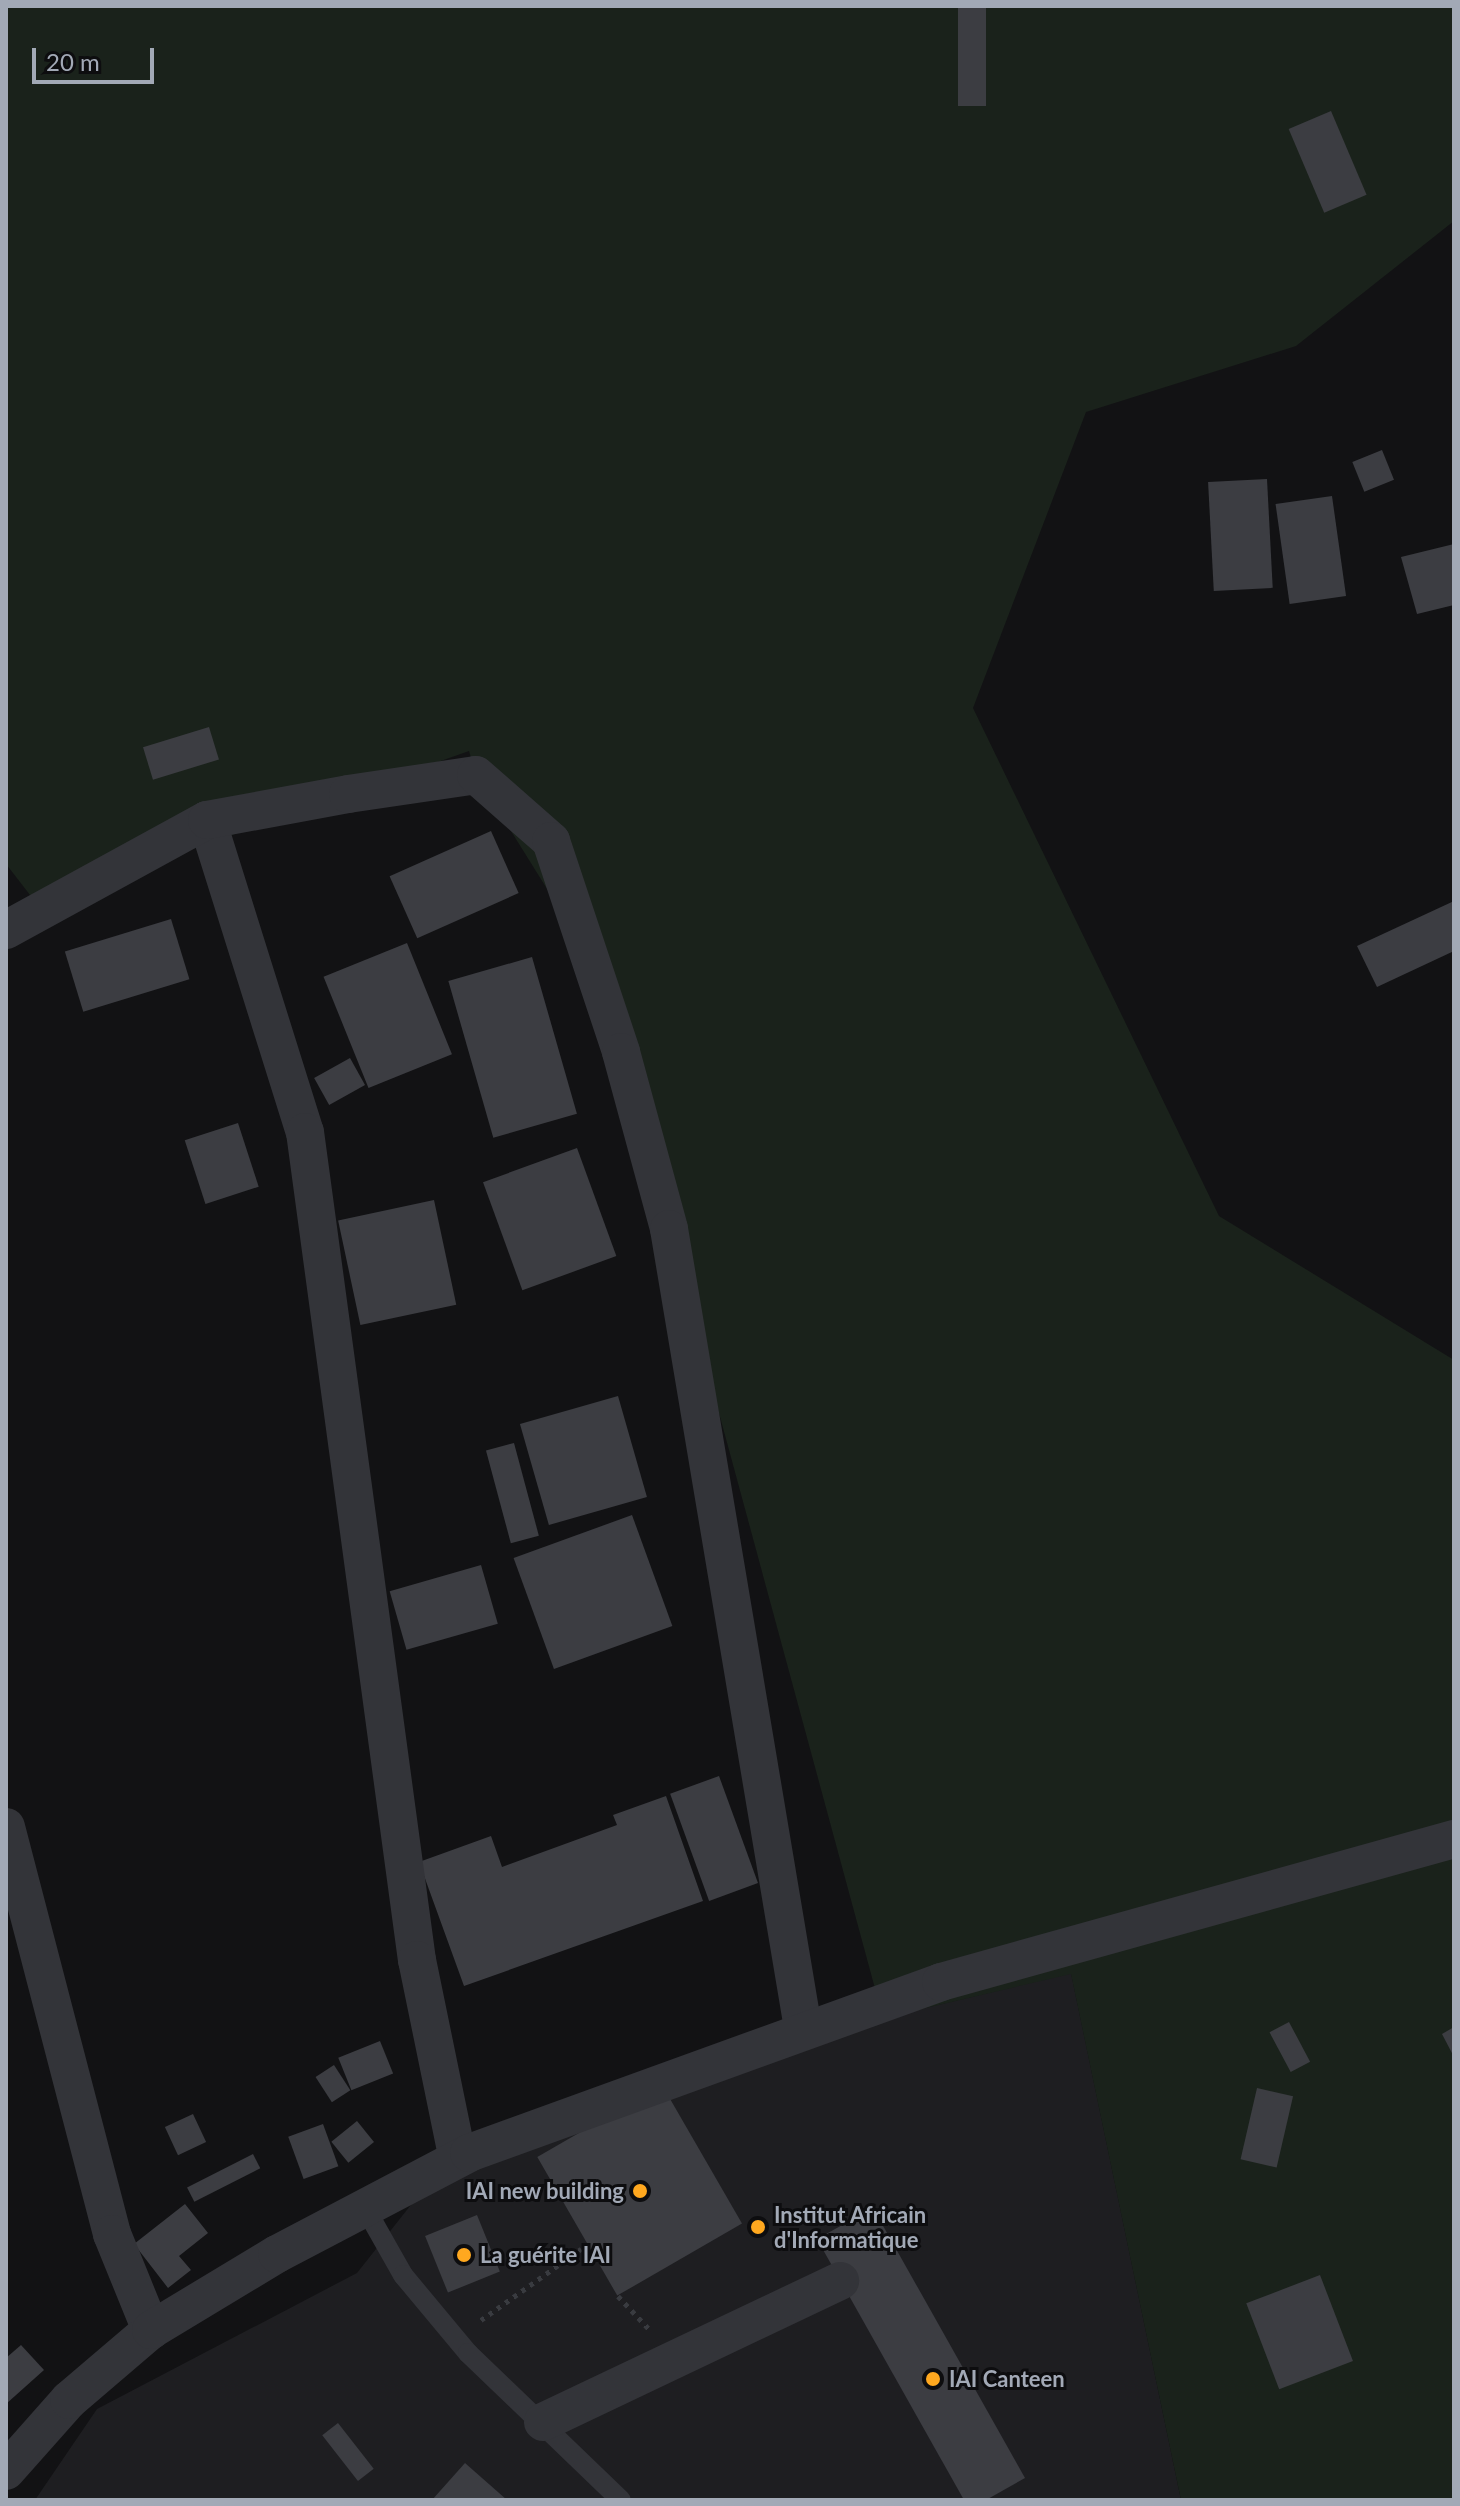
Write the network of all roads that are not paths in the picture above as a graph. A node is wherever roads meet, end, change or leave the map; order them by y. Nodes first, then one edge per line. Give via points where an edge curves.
1 (207, 820) junction
2 (6, 930) edge
3 (6, 1827) edge
4 (1454, 1839) edge
5 (803, 2028) junction
6 (458, 2159) junction
7 (364, 2206) junction
8 (840, 2281) dead end
9 (151, 2330) junction
10 (543, 2422) junction
11 (6, 2471) edge
12 (621, 2500) edge

1 - 2 street
1 - 5 street via 476,775 551,841 621,1052 669,1229
1 - 6 street via 305,1132 415,1945
3 - 9 street via 9,1857 112,2234
4 - 5 street via 1144,1923
5 - 6 street
6 - 7 street
7 - 9 street
7 - 10 lane via 403,2275 455,2338
8 - 10 street
9 - 11 street via 69,2400
10 - 12 lane

